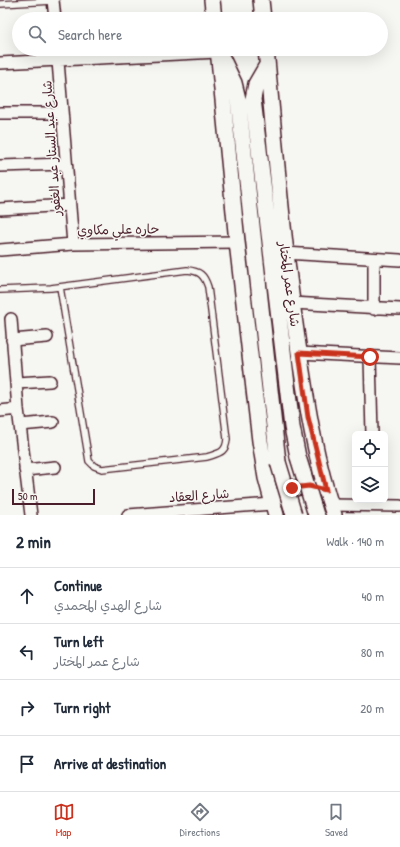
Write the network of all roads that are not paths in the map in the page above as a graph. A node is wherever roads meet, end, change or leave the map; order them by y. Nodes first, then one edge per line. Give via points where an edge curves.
1 (212, 0) edge
2 (261, 0) edge
3 (53, 1) edge
4 (0, 4) edge
5 (54, 12) edge
6 (213, 12) edge
7 (262, 12) edge
8 (58, 56) edge
9 (138, 56) edge
10 (218, 56) edge
11 (221, 56) edge
12 (266, 56) edge
13 (58, 61) junction
14 (0, 63) edge
15 (267, 65) junction
16 (0, 113) edge
17 (62, 113) junction
18 (66, 164) junction
19 (0, 166) edge
20 (70, 206) junction
21 (0, 209) edge
22 (237, 242) junction
23 (73, 244) junction
24 (0, 250) edge
25 (285, 253) junction
26 (374, 259) junction
27 (400, 260) edge
28 (60, 287) junction
29 (0, 290) edge
30 (292, 303) junction
31 (374, 309) junction
32 (400, 309) edge
33 (10, 319) dead end
34 (47, 337) dead end
35 (12, 340) junction
36 (299, 353) junction
37 (370, 357) junction
38 (400, 358) edge
39 (50, 381) dead end
40 (16, 383) junction
41 (18, 409) junction
42 (0, 411) edge
43 (53, 422) dead end
44 (20, 425) junction
45 (372, 431) edge
46 (55, 467) dead end
47 (25, 470) junction
48 (326, 490) junction
49 (374, 503) edge
50 (400, 506) edge
51 (274, 509) edge
52 (332, 510) edge
53 (205, 512) edge
54 (156, 513) edge
55 (31, 515) edge
56 (128, 515) edge
57 (294, 515) edge
58 (316, 515) edge

1 - 6 main road
2 - 7 main road
3 - 4 lane
3 - 5 street
8 - 13 street, شارع عبد الستار عبد الغفور
9 - 13 street
10 - 22 main road
11 - 57 main road, bridge via 238,99 278,462
12 - 15 main road, شارع عمر المختار
13 - 14 street
13 - 17 street, شارع عبد الستار عبد الغفور
15 - 25 main road, شارع عمر المختار
15 - 58 main road, bridge via 256,84 253,99 291,419 298,457
16 - 17 street
17 - 18 street, شارع عبد الستار عبد الغفور
18 - 19 street
18 - 20 street, شارع عبد الستار عبد الغفور
20 - 21 street
20 - 23 street, شارع عبد الستار عبد الغفور
22 - 23 street, حاره علي مكاوي
22 - 51 main road via 260,441
23 - 24 street, حاره علي مكاوي
25 - 26 street
25 - 30 main road, شارع عمر المختار
26 - 27 street
26 - 31 street
28 - 28 lane via 187,270 196,271 204,276 208,287 227,447 222,452 207,457 102,469 94,466 89,461
28 - 29 lane
30 - 31 street
30 - 36 main road, شارع عمر المختار
31 - 32 street
33 - 35 street
34 - 35 street
35 - 40 street
36 - 37 street
36 - 48 main road, شارع عمر المختار via 308,417
37 - 38 street
37 - 45 street
39 - 40 street
40 - 41 street
41 - 42 street
41 - 44 street
43 - 44 street
44 - 47 street
46 - 47 street
47 - 55 street
48 - 51 main road via 309,486 292,488 284,492
48 - 52 main road, شارع عمر المختار
49 - 50 street
49 - 52 street
51 - 53 street, شارع العقاد
53 - 54 street, شارع العقاد
54 - 56 street, شارع العقاد

